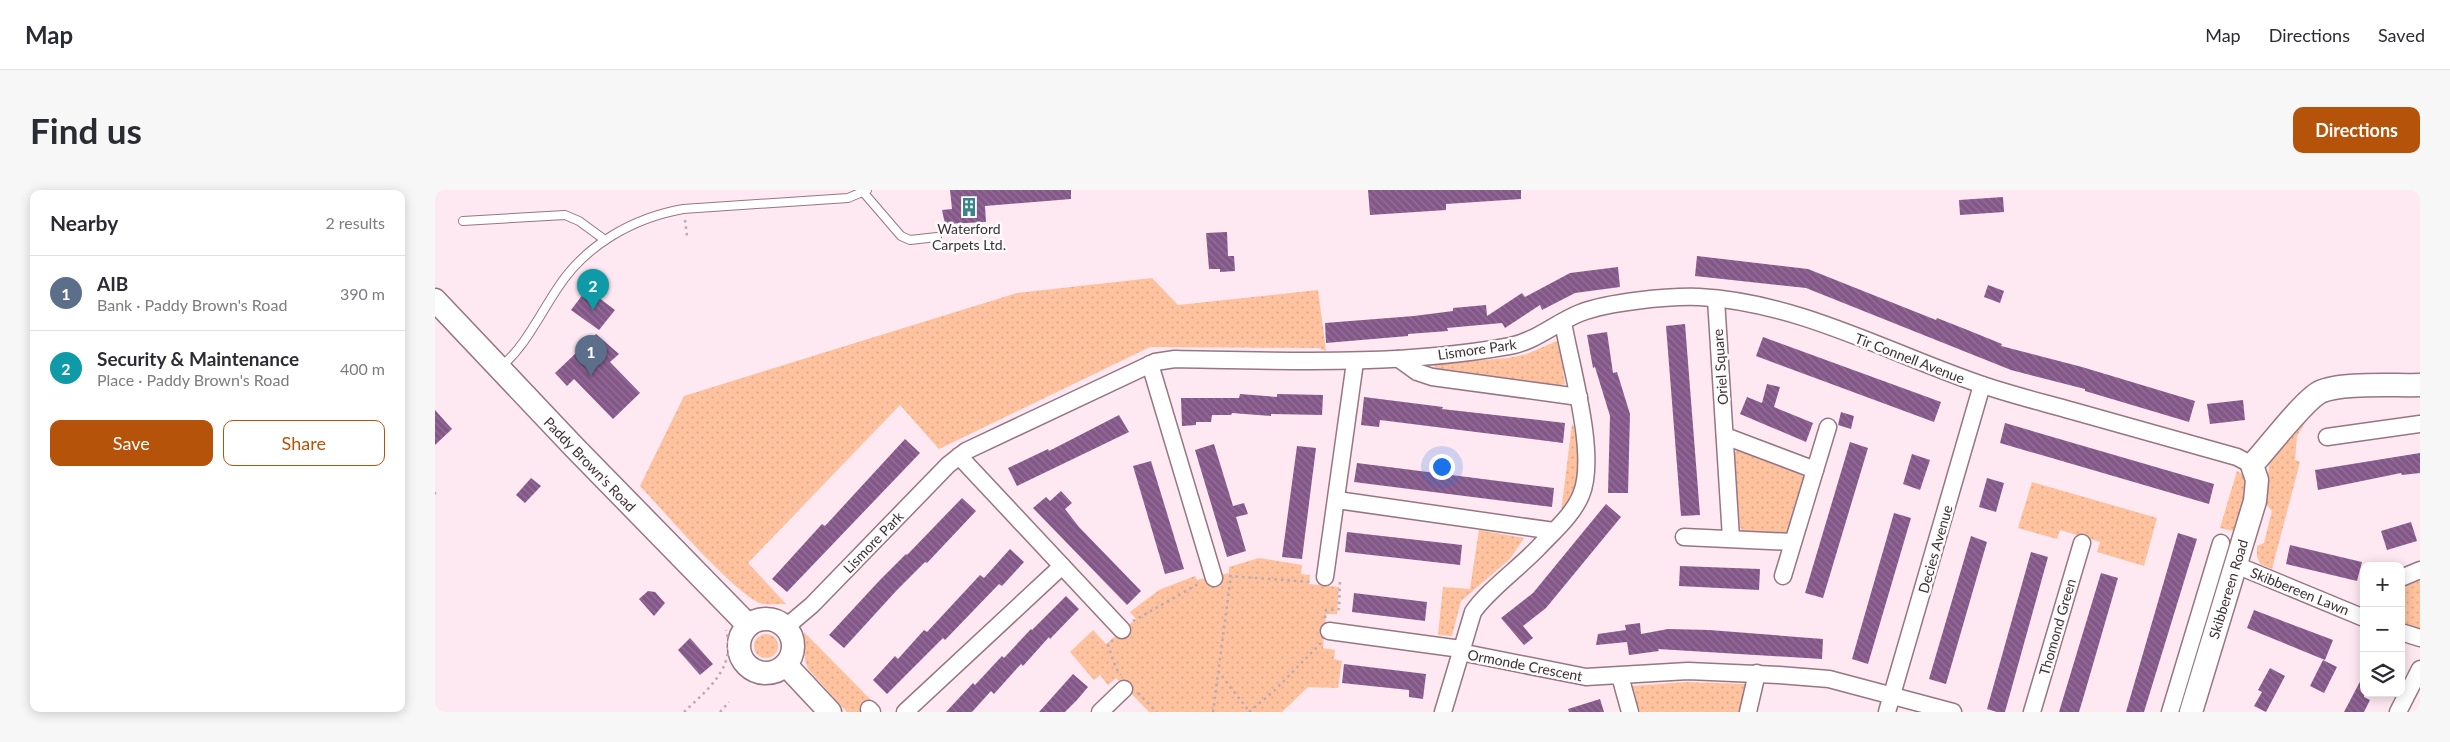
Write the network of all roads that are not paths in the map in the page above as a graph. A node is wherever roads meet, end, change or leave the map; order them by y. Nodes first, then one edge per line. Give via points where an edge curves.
1 (866, 191) edge
2 (463, 221) dead end
3 (937, 237) dead end
4 (605, 240) junction
5 (1716, 298) junction
6 (435, 300) edge
7 (1563, 322) junction
8 (1399, 359) junction
9 (1355, 362) junction
10 (1150, 364) junction
11 (500, 368) junction
12 (1982, 385) junction
13 (2420, 385) edge
14 (1579, 397) junction
15 (2420, 424) edge
16 (1828, 427) dead end
17 (1725, 436) junction
18 (2327, 437) dead end
19 (959, 456) junction
20 (2252, 465) junction
21 (1815, 470) junction
22 (1337, 500) junction
23 (1554, 531) junction
24 (1685, 537) dead end
25 (1731, 538) junction
26 (1793, 542) junction
27 (2082, 543) dead end
28 (2221, 543) dead end
29 (2236, 565) junction
30 (1062, 566) junction
31 (2420, 570) edge
32 (1783, 576) dead end
33 (2405, 576) edge
34 (1325, 577) road end
35 (1215, 578) road end
36 (2360, 616) edge
37 (748, 625) junction
38 (786, 627) junction
39 (1325, 629) road end
40 (1122, 630) road end
41 (2405, 633) edge
42 (2420, 638) edge
43 (1460, 651) junction
44 (2198, 652) junction
45 (786, 665) junction
46 (2420, 669) edge
47 (1757, 673) junction
48 (1620, 676) junction
49 (1129, 688) road end
50 (1892, 695) junction
51 (830, 712) edge
52 (905, 712) edge
53 (1101, 712) edge
54 (1443, 712) edge
55 (1629, 712) edge
56 (1747, 712) edge
57 (1887, 712) edge
58 (1953, 712) edge
59 (2032, 712) edge
60 (2170, 712) edge
61 (2191, 712) edge
62 (2398, 712) edge

1 - 3 lane via 901,236 910,240
1 - 4 lane via 841,199 683,209 650,217
2 - 4 lane via 565,215
4 - 11 lane via 566,276 526,340
5 - 7 street, Tir Connell Avenue via 1685,297 1609,306 1580,313
5 - 12 street, Tir Connell Avenue via 1790,313
5 - 17 street, Oriel Square
6 - 11 street, Paddy Brown's Road
7 - 8 street, Lismore Park via 1529,341 1512,346
7 - 14 street
8 - 9 street, Lismore Park
8 - 14 street, Lismore Park via 1424,375
9 - 10 street, Lismore Park via 1175,359
9 - 22 street
10 - 19 street, Lismore Park
10 - 35 street
11 - 37 street, Paddy Brown's Road
12 - 20 street, Tir Connell Avenue via 2237,457
12 - 50 street, Decies Avenue
13 - 20 street via 2344,387 2321,392
14 - 23 street via 1585,481 1577,503
15 - 18 street
16 - 21 street
17 - 21 street
17 - 25 street, Oriel Square
19 - 30 street
19 - 38 street, Lismore Park via 813,605
20 - 29 street, Skibbereen Road via 2257,475 2256,494
21 - 26 street
22 - 23 street
22 - 34 street
23 - 43 street via 1477,606
24 - 25 street
25 - 26 street
26 - 32 street
27 - 59 street, Thomond Green
28 - 44 street, Skibbereen Road
29 - 36 street, Skibbereen Lawn
29 - 44 street, Skibbereen Road
30 - 40 street
30 - 52 street
31 - 33 street
37 - 38 street via 755,620 771,619
37 - 45 street via 739,640 741,657 746,665 765,673
38 - 45 street via 793,642
39 - 43 street
41 - 42 street
43 - 48 street, Ormonde Crescent via 1577,676
43 - 54 street
44 - 60 street, Skibbereen Road
44 - 61 street, Skibbereen Road
45 - 51 street
46 - 62 street
47 - 48 street, Ormonde Crescent via 1671,671
47 - 50 street, Ormonde Crescent via 1829,679
47 - 56 street
48 - 55 street
49 - 53 street
50 - 57 street, Decies Avenue
50 - 58 street, Ormonde Crescent

